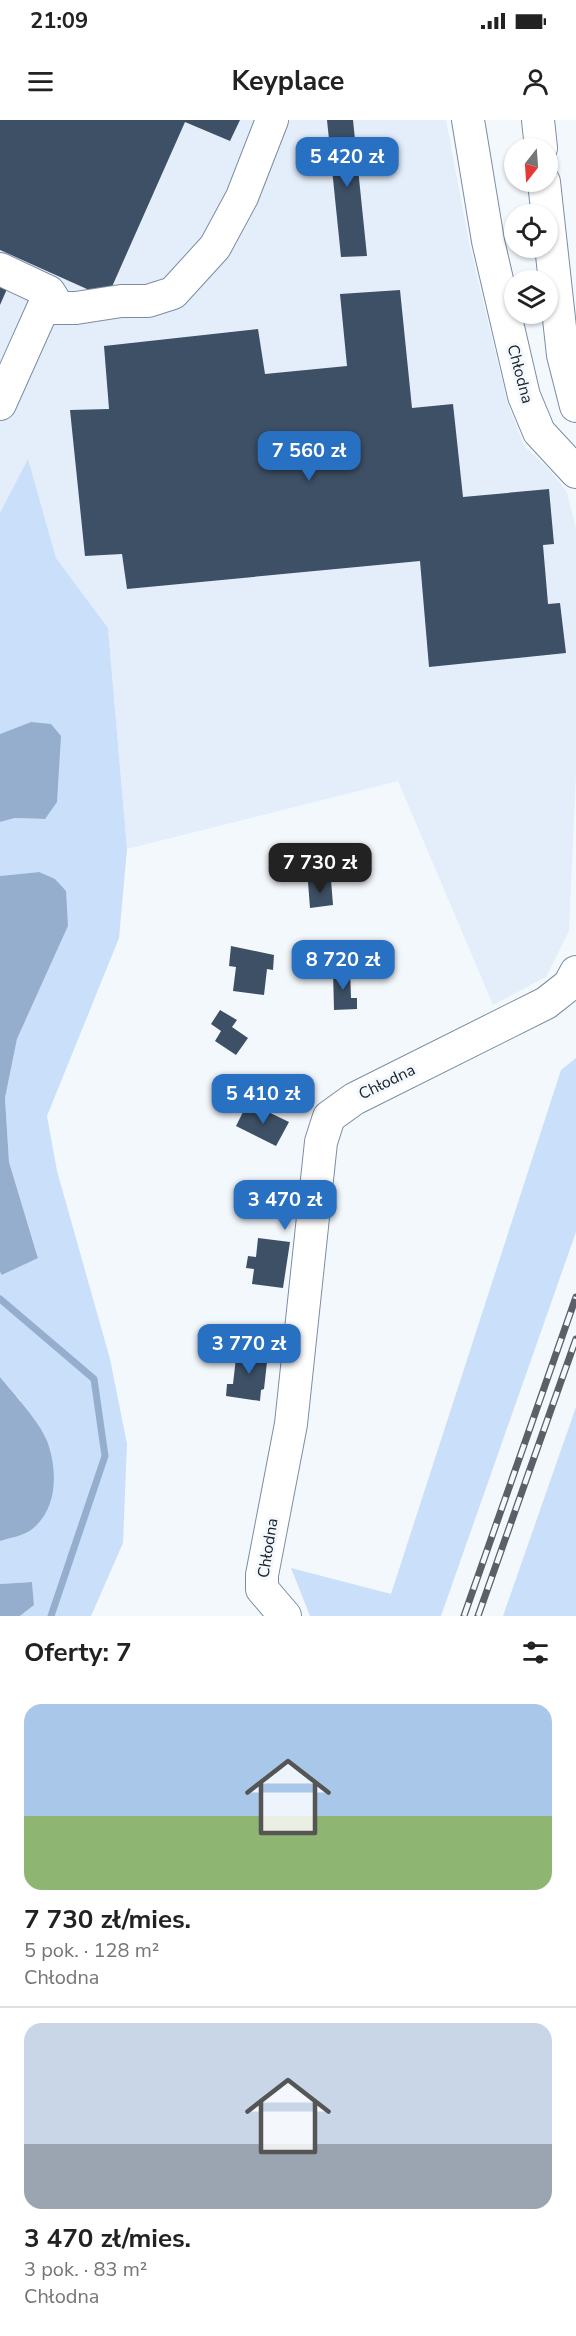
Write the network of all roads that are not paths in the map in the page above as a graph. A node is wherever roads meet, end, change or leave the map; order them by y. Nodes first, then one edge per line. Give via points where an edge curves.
1 (272, 120) edge
2 (468, 120) edge
3 (538, 120) edge
4 (540, 138) edge
5 (545, 192) edge
6 (0, 269) edge
7 (59, 308) junction
8 (0, 404) edge
9 (576, 406) edge
10 (576, 472) edge
11 (576, 972) edge
12 (285, 1616) edge

1 - 7 street via 242,197 215,247 172,293 148,301 121,300
2 - 10 street, Chłodna via 488,241 524,396 539,432
3 - 4 street
5 - 9 street via 563,354
6 - 7 street via 49,292
7 - 8 street via 43,308
11 - 12 street, Chłodna via 569,985 546,1003 354,1099 329,1117 314,1191 291,1424 262,1575 262,1589

